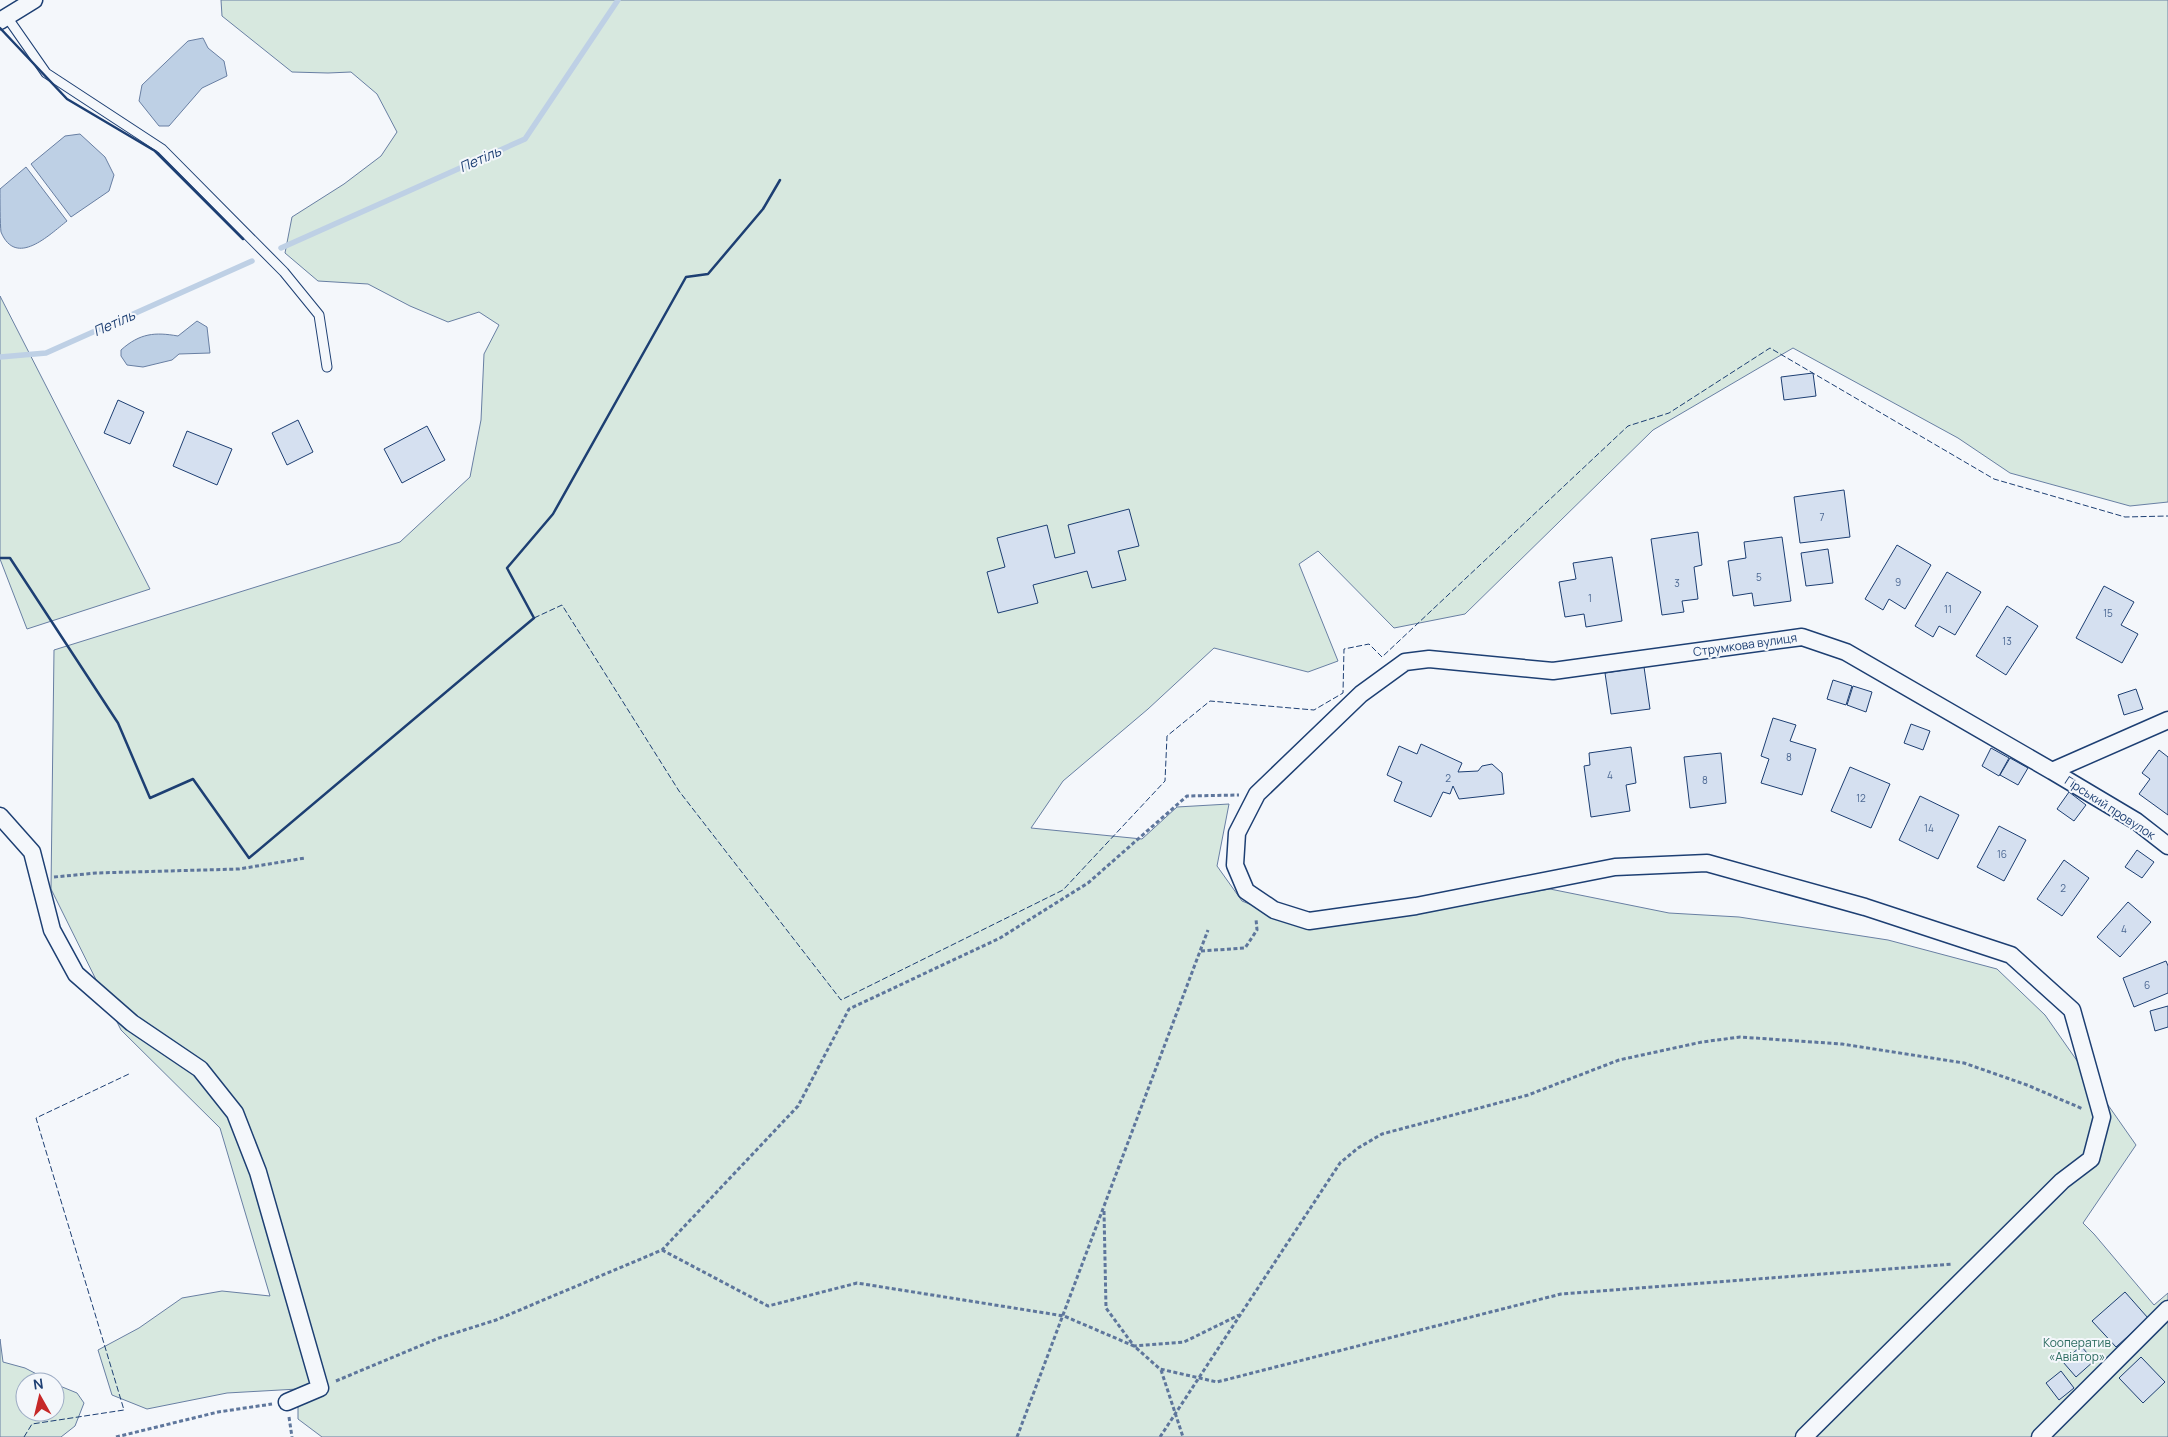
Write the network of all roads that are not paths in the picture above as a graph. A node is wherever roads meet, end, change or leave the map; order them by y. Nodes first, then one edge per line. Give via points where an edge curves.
1 (34, 0) edge
2 (3, 19) edge
3 (328, 366) dead end
4 (2168, 720) edge
5 (2052, 771) junction
6 (0, 816) edge
7 (2168, 846) edge
8 (2168, 1309) edge
9 (287, 1402) road end
10 (1804, 1437) edge
11 (2040, 1437) edge

1 - 2 street
2 - 3 lane via 46,73 162,149 284,272 319,315
4 - 5 street
5 - 7 street, Гірський провулок via 2136,821
5 - 10 street, Струмкова вулиця via 1846,652 1802,637 1553,671 1429,658 1405,662 1362,694 1257,794 1237,833 1235,865 1246,890 1274,910 1309,921 1416,906 1615,867 1707,862 1865,907 2011,955 2072,1010 2102,1117 2091,1159 2062,1181
6 - 9 street via 32,852 52,930 76,974 132,1024 200,1069 235,1113 258,1172 320,1388
8 - 11 street

